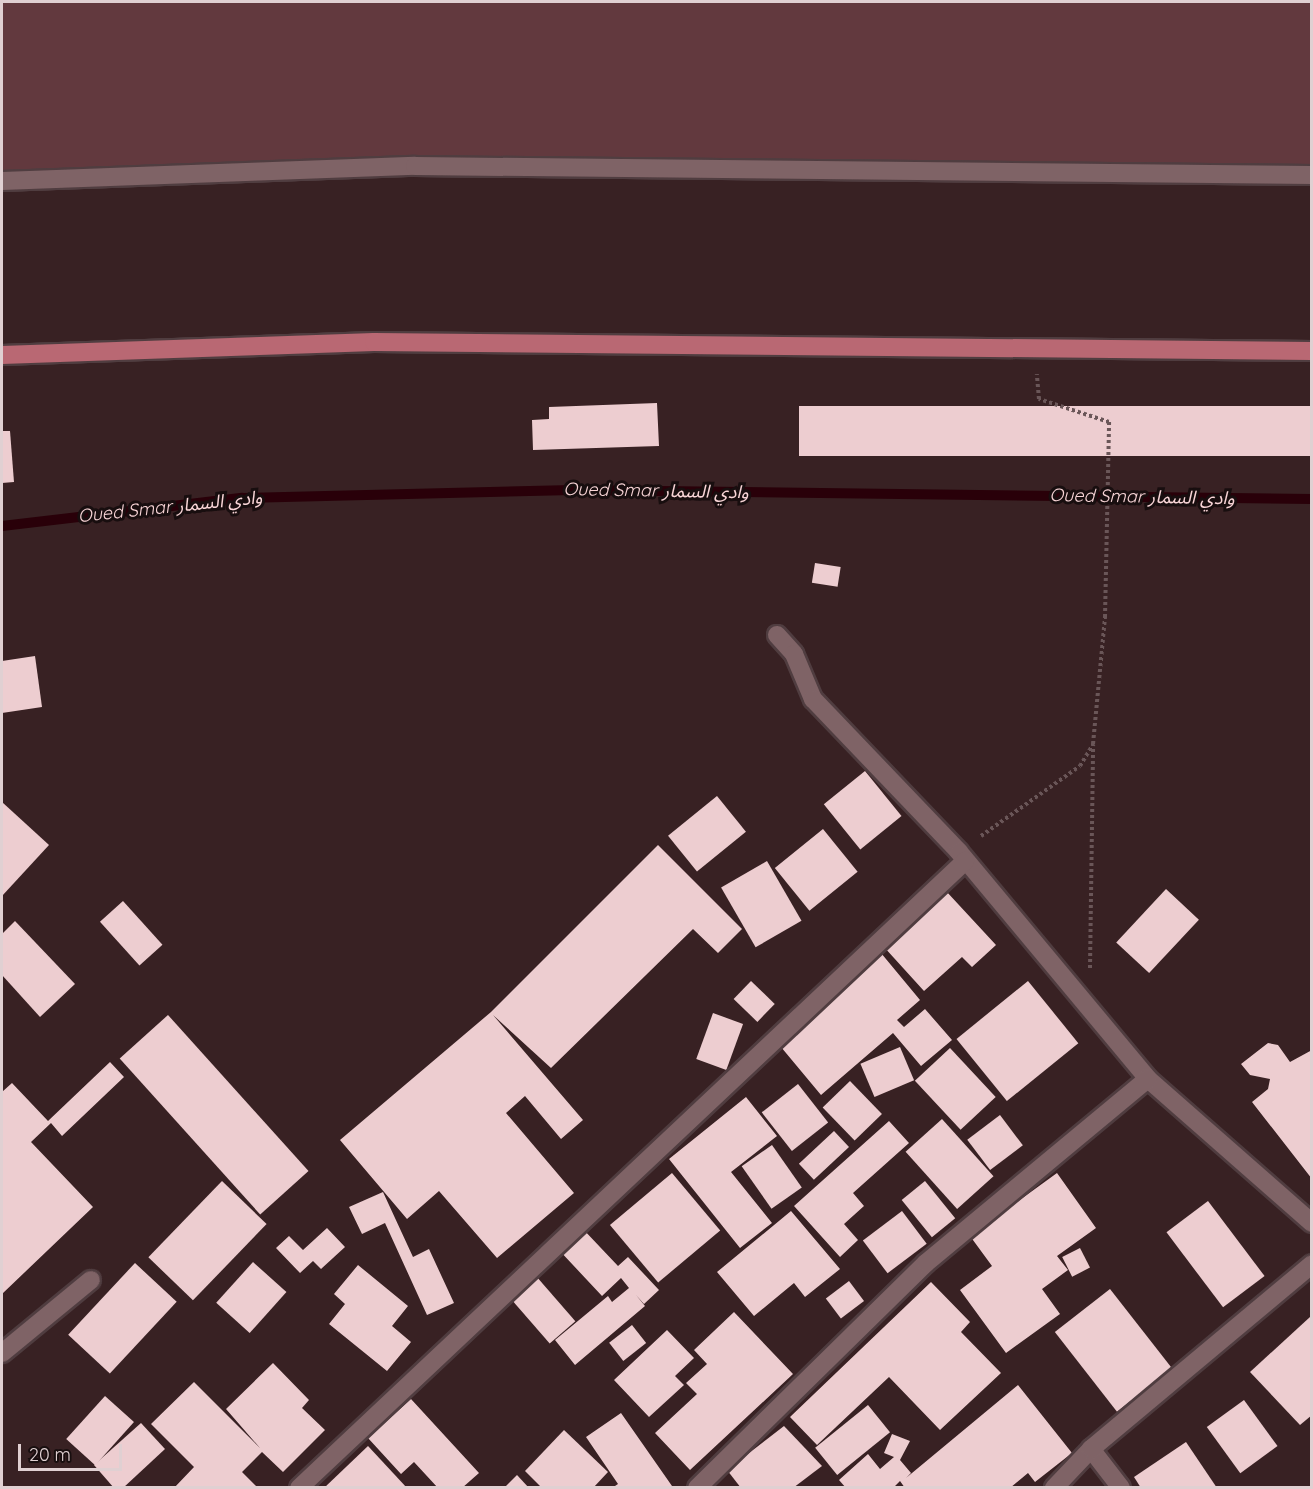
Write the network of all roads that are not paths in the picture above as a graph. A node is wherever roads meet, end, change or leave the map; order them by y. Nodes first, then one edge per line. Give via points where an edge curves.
1 (1311, 175) edge
2 (2, 181) edge
3 (1311, 351) edge
4 (2, 355) edge
5 (777, 635) dead end
6 (962, 857) junction
7 (1148, 1079) junction
8 (1311, 1223) edge
9 (1311, 1264) edge
10 (91, 1280) dead end
11 (2, 1353) edge
12 (1091, 1449) junction
13 (299, 1488) edge
14 (697, 1488) edge
15 (1054, 1488) edge
16 (1121, 1488) edge

1 - 2 street via 415,166
3 - 4 main road via 374,342
5 - 6 street via 794,654 813,699
6 - 7 street
6 - 13 street
7 - 8 street
7 - 14 street via 926,1263
9 - 12 street
10 - 11 street
12 - 15 street
12 - 16 street

